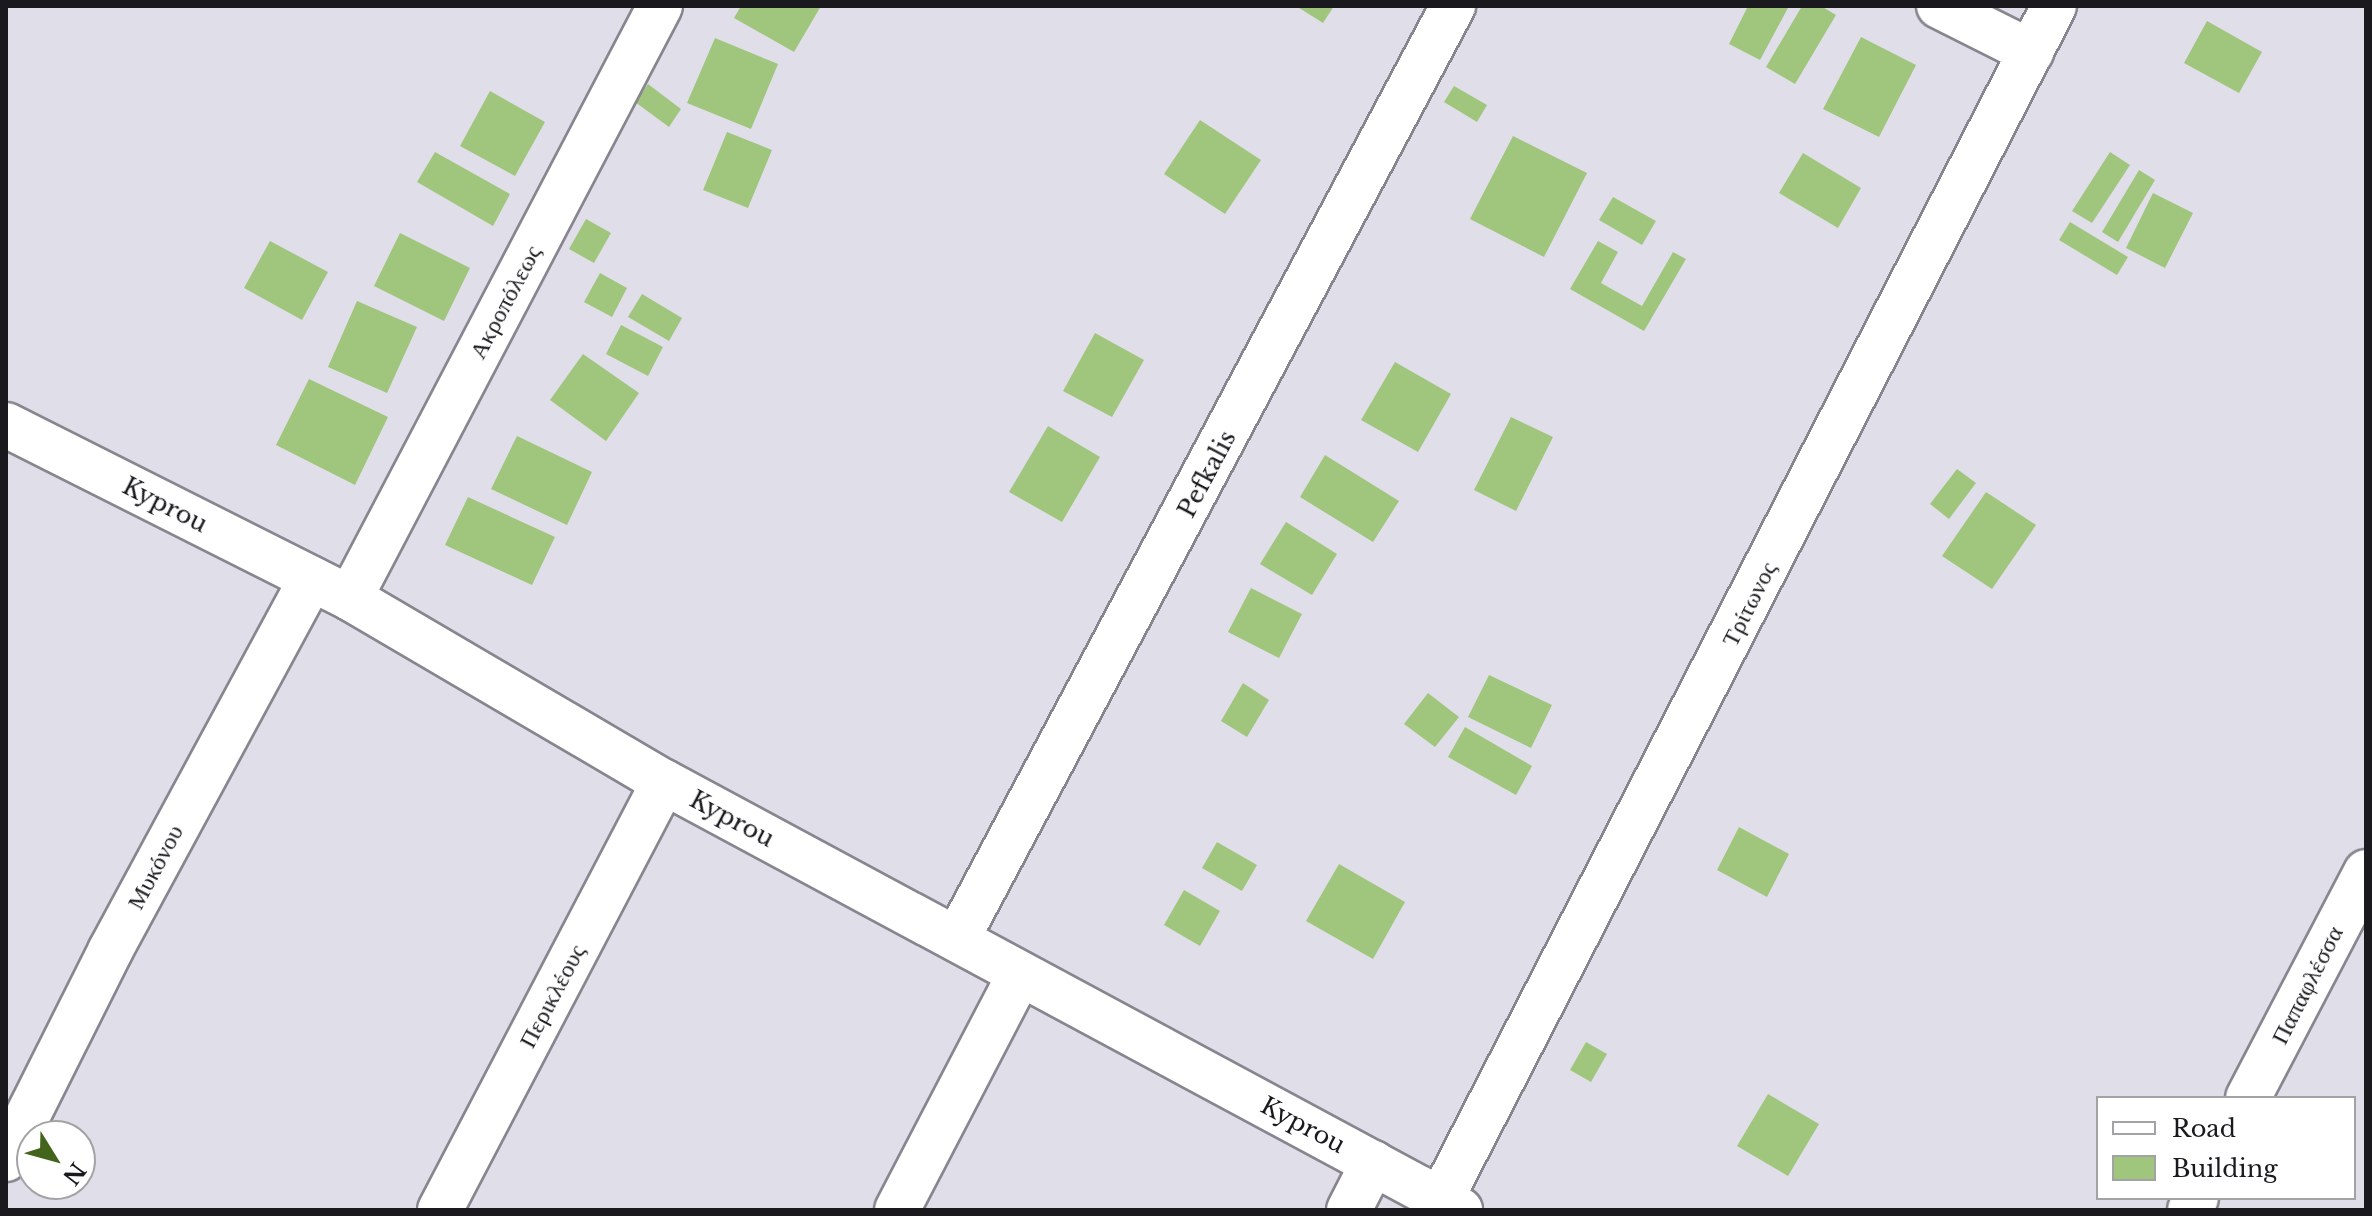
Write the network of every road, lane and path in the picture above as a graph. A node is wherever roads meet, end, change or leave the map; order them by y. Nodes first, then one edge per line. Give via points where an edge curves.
1 (660, 6) edge
2 (1453, 6) edge
3 (1939, 6) edge
4 (2054, 6) edge
5 (2031, 52) junction
6 (6, 425) edge
7 (311, 579) junction
8 (350, 598) junction
9 (664, 782) junction
10 (2366, 872) edge
11 (957, 939) junction
12 (1020, 974) junction
13 (2249, 1096) edge
14 (6, 1159) edge
15 (1373, 1163) junction
16 (1450, 1205) edge
17 (440, 1210) edge
18 (897, 1210) edge
19 (1349, 1210) edge

1 - 8 street, Ακροπόλεως
2 - 11 street, Pefkalis
3 - 5 street
4 - 5 street, Τρίτωνος
5 - 16 street, Τρίτωνος
6 - 7 street, Kyprou
7 - 8 street, Kyprou
7 - 14 street, Μυκόνου via 110,951
8 - 9 street, Kyprou
9 - 11 street, Kyprou
9 - 17 street, Περικλέους
10 - 13 street, Παπαφλέσσα
11 - 12 street, Kyprou
12 - 15 street, Kyprou
12 - 18 street
15 - 16 street, Kyprou
15 - 19 street

